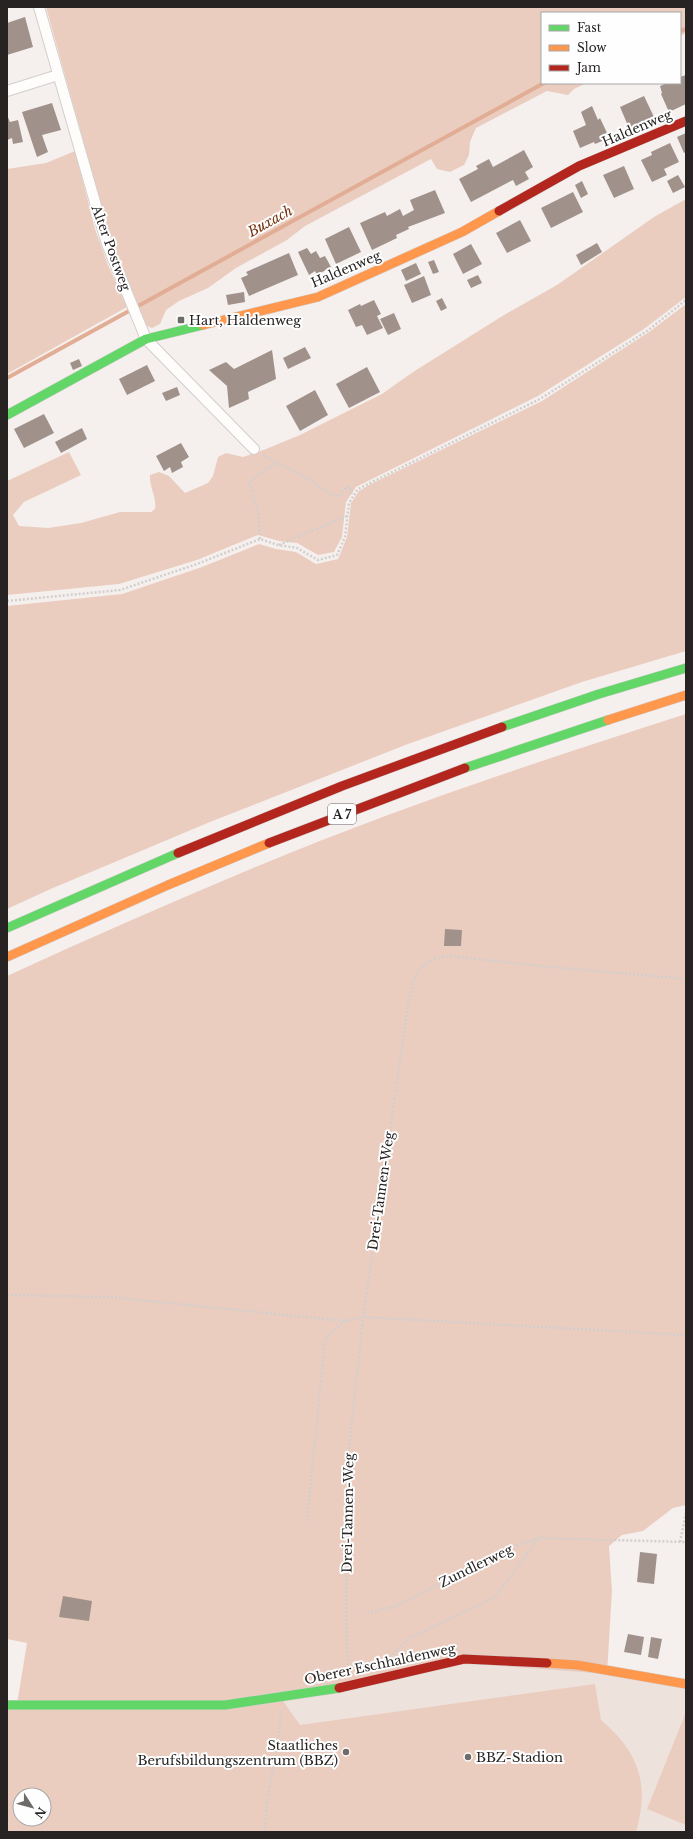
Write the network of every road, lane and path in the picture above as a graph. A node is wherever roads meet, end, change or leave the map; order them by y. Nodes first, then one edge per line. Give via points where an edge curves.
1 (39, 7) edge
2 (58, 75) junction
3 (7, 91) edge
4 (686, 121) edge
5 (686, 300) edge
6 (146, 339) junction
7 (7, 415) edge
8 (254, 449) joint
9 (277, 463) junction
10 (352, 497) junction
11 (347, 516) junction
12 (260, 539) junction
13 (278, 545) junction
14 (7, 601) edge
15 (686, 668) edge
16 (686, 695) edge
17 (7, 928) edge
18 (7, 957) edge
19 (686, 979) edge
20 (7, 1295) edge
21 (363, 1317) junction
22 (345, 1321) junction
23 (686, 1334) edge
24 (686, 1513) edge
25 (307, 1521) dead end
26 (539, 1538) junction
27 (680, 1542) junction
28 (686, 1542) edge
29 (367, 1612) dead end
30 (375, 1669) dead end
31 (686, 1684) edge
32 (348, 1687) junction
33 (280, 1697) junction
34 (7, 1705) edge
35 (265, 1832) edge

1 - 2 street, Alter Postweg
2 - 3 street
2 - 6 street, Alter Postweg via 105,238
4 - 6 main road, Haldenweg via 579,166 462,232 318,297
5 - 10 path via 647,331 540,399 358,489
6 - 7 main road, Haldenweg
6 - 8 street, Alter Postweg
8 - 9 path
9 - 10 path via 307,478 332,495 340,496 346,487 350,486
9 - 12 path via 250,483 259,517
10 - 11 path via 348,503
11 - 13 path
11 - 13 path via 345,537 337,555 318,560 297,548
12 - 13 path
12 - 14 path via 120,590
15 - 17 main road, A 7 via 561,706 379,772 249,822
16 - 18 main road, A 7 via 579,728 358,807 138,898
19 - 21 path, Drei-Tannen-Weg via 451,956 433,959 420,968 415,976 408,1006
20 - 22 path via 110,1297
21 - 22 path
21 - 23 path
21 - 32 path, Drei-Tannen-Weg via 348,1459
22 - 25 path via 325,1339
24 - 27 path
26 - 27 path, Zundlerweg
26 - 29 path, Zundlerweg via 506,1549 397,1606
26 - 30 path via 495,1597 410,1638
27 - 28 path, Zundlerweg
31 - 32 main road, Oberer Eschhaldenweg via 577,1666 464,1659
32 - 33 main road, Oberer Eschhaldenweg
33 - 34 main road, Oberer Eschhaldenweg via 225,1705
33 - 35 path via 280,1728 267,1800

